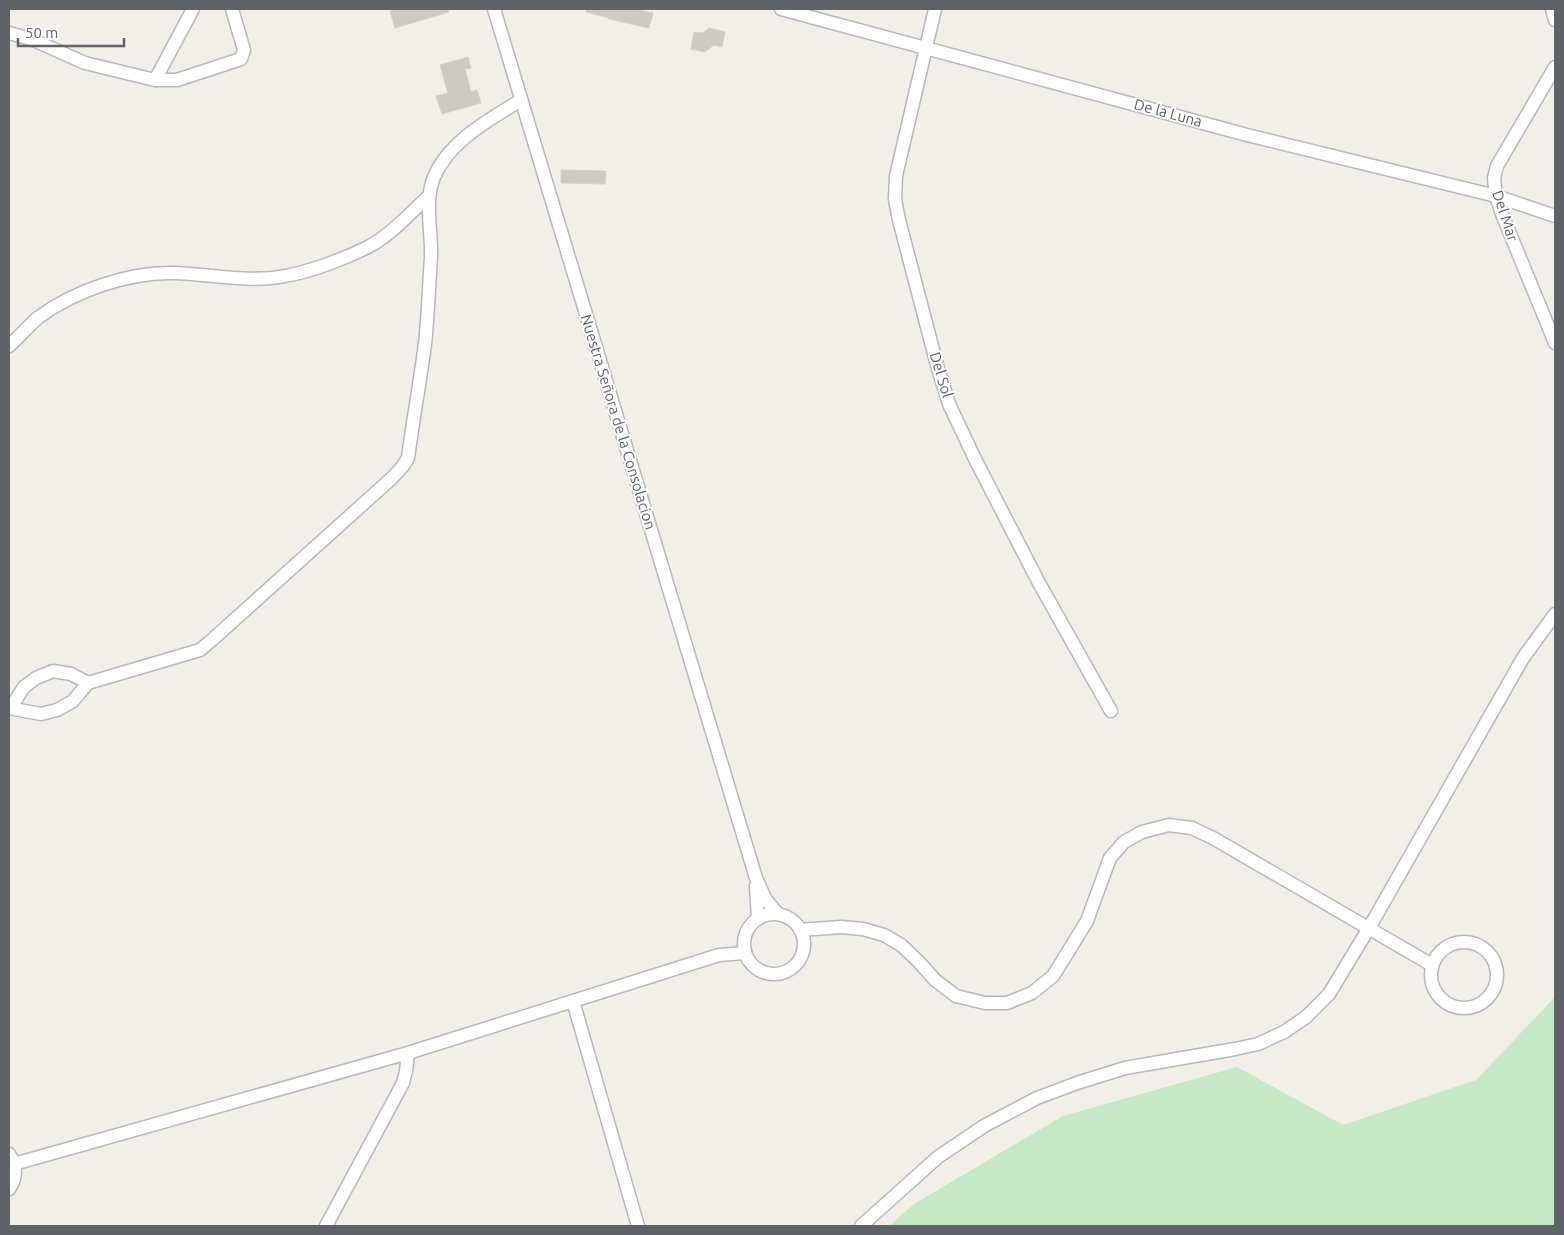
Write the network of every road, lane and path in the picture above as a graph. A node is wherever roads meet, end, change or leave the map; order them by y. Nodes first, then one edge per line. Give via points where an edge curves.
1 (192, 9) edge
2 (232, 9) edge
3 (494, 9) edge
4 (781, 9) edge
5 (935, 9) edge
6 (1552, 9) edge
7 (1555, 20) edge
8 (9, 33) edge
9 (925, 48) junction
10 (1555, 67) edge
11 (155, 80) junction
12 (521, 100) junction
13 (429, 196) junction
14 (1496, 196) junction
15 (1555, 216) edge
16 (1555, 342) edge
17 (9, 346) edge
18 (1555, 614) edge
19 (88, 683) junction
20 (10, 708) edge
21 (1111, 711) dead end
22 (756, 878) junction
23 (778, 914) junction
24 (758, 919) junction
25 (1369, 928) junction
26 (800, 930) junction
27 (745, 953) junction
28 (1432, 966) junction
29 (573, 1001) junction
30 (408, 1052) junction
31 (12, 1159) edge
32 (9, 1189) edge
33 (326, 1226) edge
34 (638, 1226) edge
35 (861, 1226) edge

1 - 11 street
2 - 11 street via 244,50 241,59 177,80
3 - 12 street, Nuestra Señora de la Consolacion
4 - 9 street, De la Luna
5 - 9 street, Del Sol
6 - 7 street
8 - 11 street via 85,63
9 - 14 street, De la Luna via 1247,135
9 - 21 street, Del Sol via 896,176 895,199 937,365 950,404 975,459 1039,583
10 - 14 street, Del Mar via 1497,166 1494,178
12 - 13 street via 470,134 447,154
12 - 22 street, Nuestra Señora de la Consolacion
13 - 17 street via 369,246 330,263 291,275 258,280 173,273 142,275 100,286 65,301 38,318
13 - 19 street via 431,255 425,344 408,458 403,466 200,650
14 - 15 street, De la Luna
14 - 16 street, Del Mar
18 - 25 street via 1523,658
19 - 20 street via 73,701 57,710 40,714
19 - 20 street via 71,674 53,671 24,687
22 - 23 street via 766,900
22 - 24 street
23 - 24 street
23 - 26 street via 787,917
24 - 27 street via 746,933
25 - 26 street via 1213,838 1192,828 1169,826 1142,832 1124,842 1110,858 1087,921 1053,976 1032,993 1006,1002 985,1004 956,996 935,980 901,945 884,935 841,927
25 - 28 street
25 - 35 street via 1328,994 1306,1017 1284,1032 1258,1044 1125,1068 1038,1098 984,1126 938,1157
26 - 27 street via 804,950 794,967 785,972 761,971 749,962
27 - 29 street via 719,955
28 - 28 street via 1437,955 1446,948 1467,942 1488,951 1494,960 1497,983 1485,1001 1476,1006 1455,1007 1438,996 1433,986
29 - 30 street
29 - 34 street
30 - 31 street
30 - 33 street via 403,1083
31 - 32 street via 15,1174

